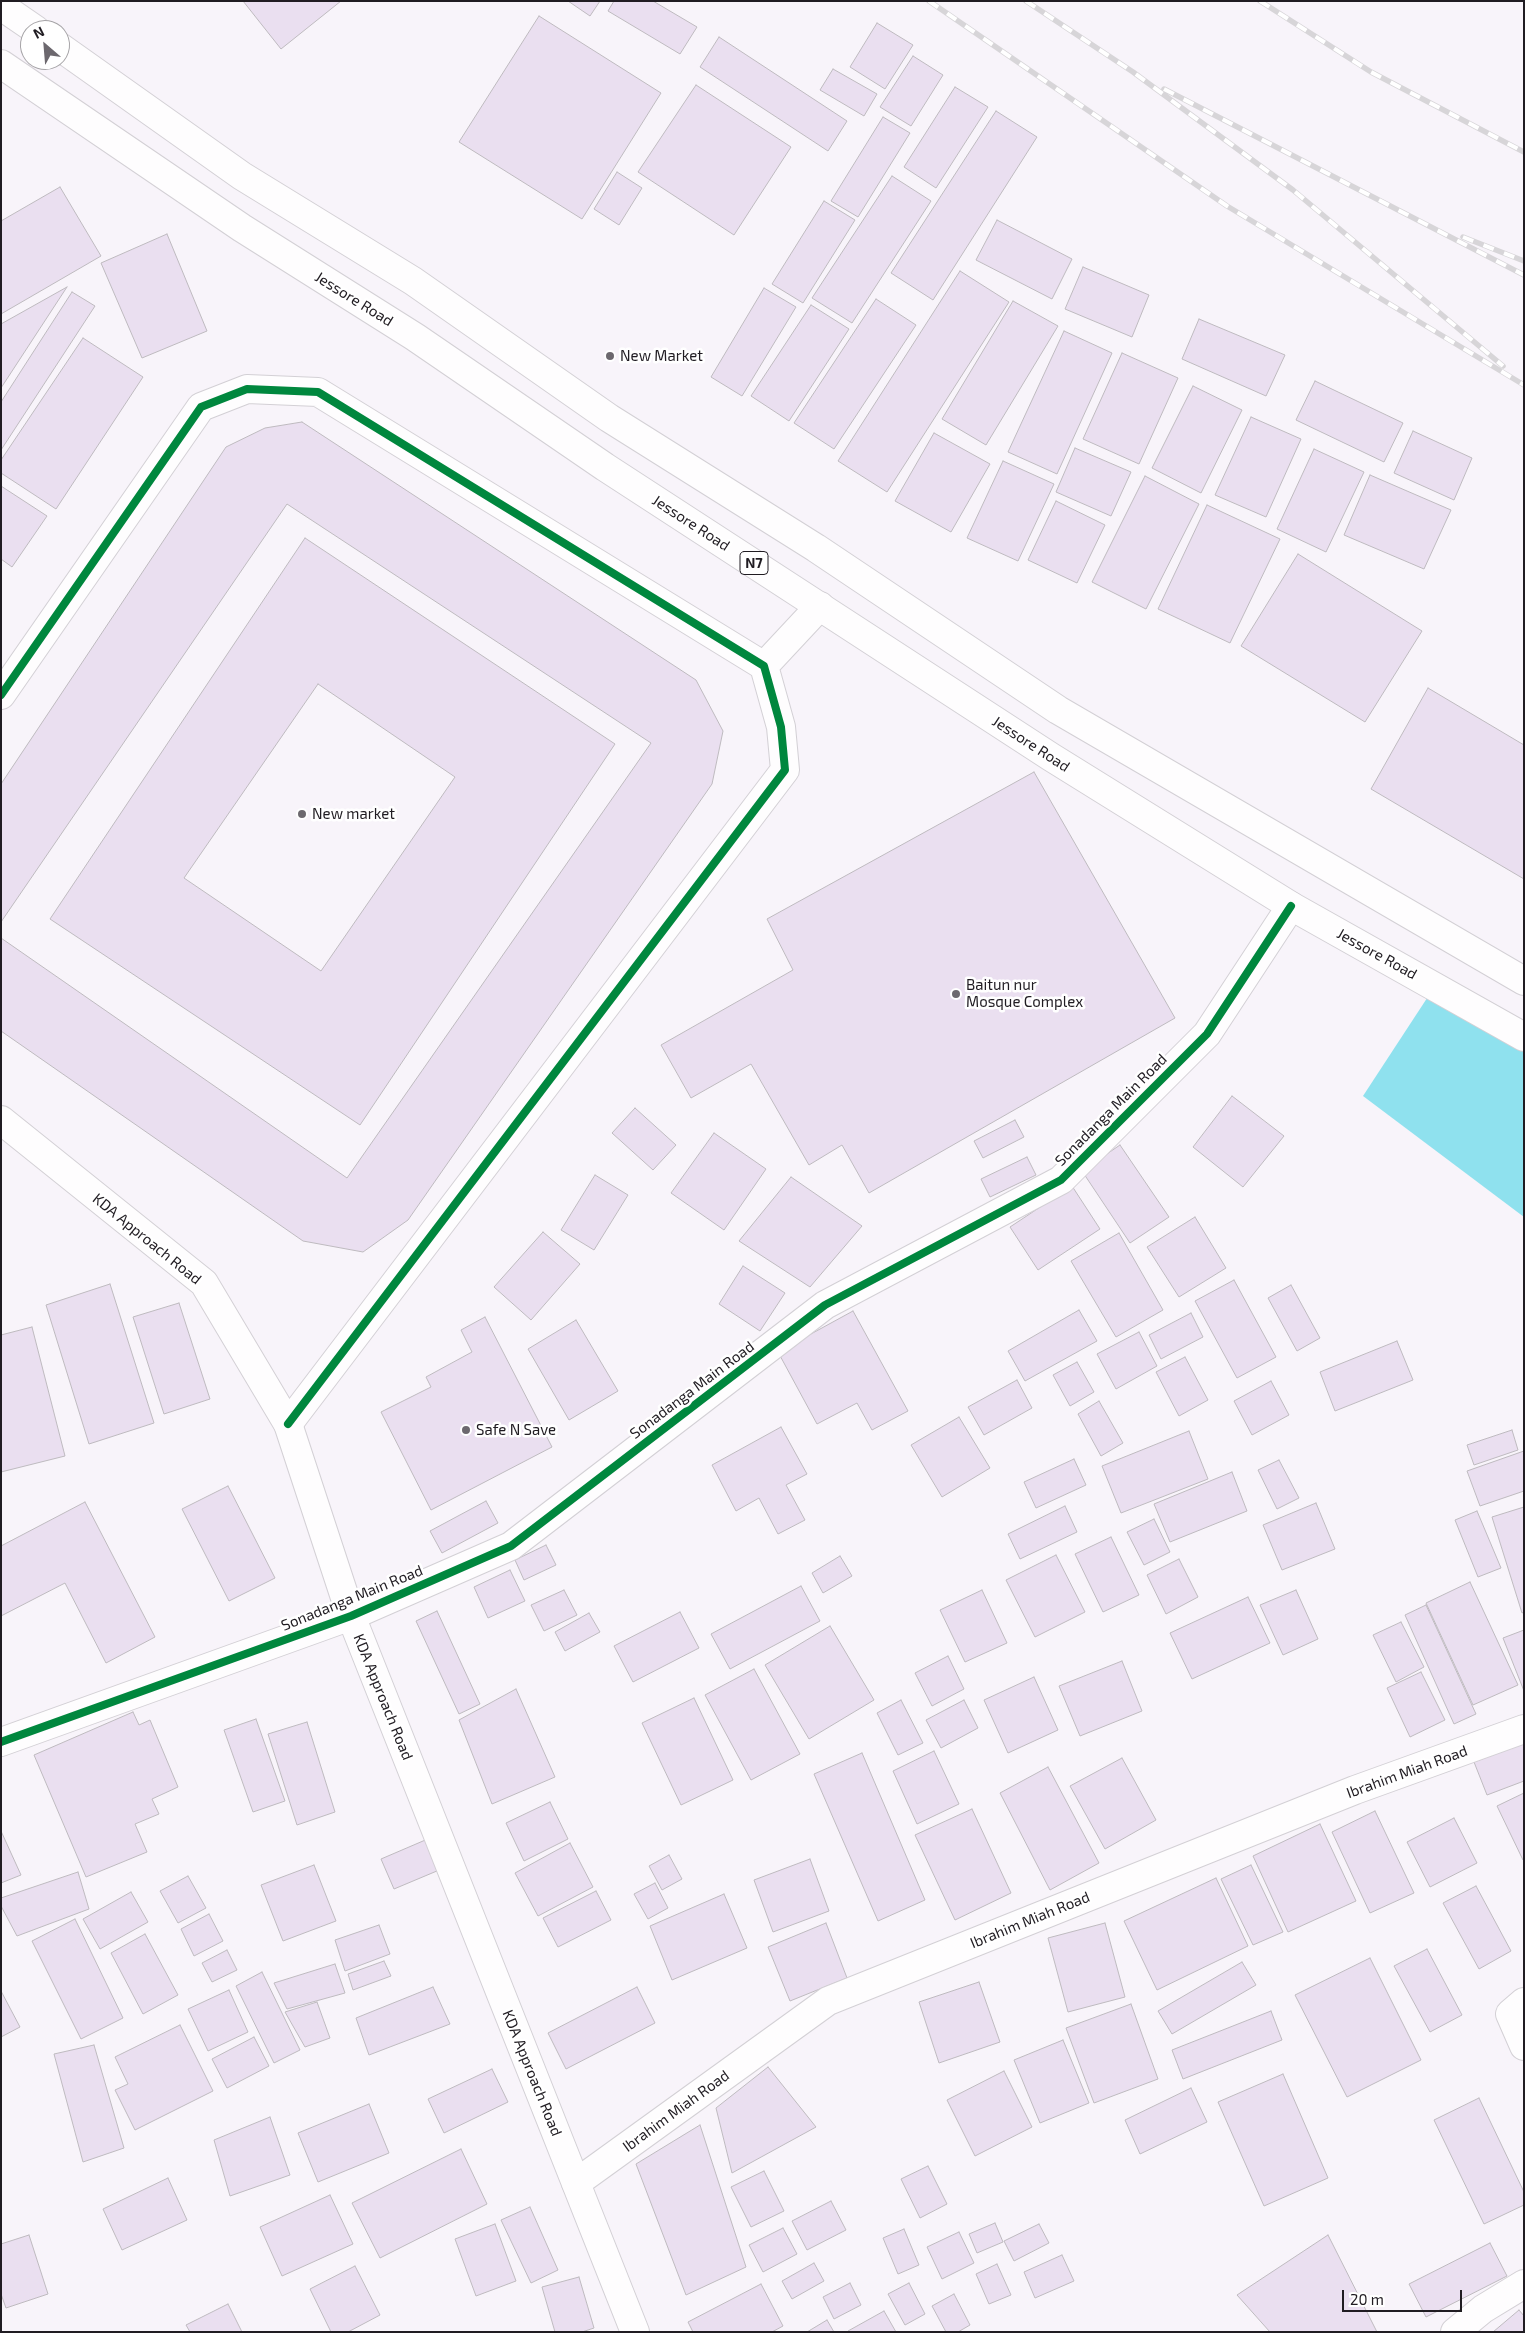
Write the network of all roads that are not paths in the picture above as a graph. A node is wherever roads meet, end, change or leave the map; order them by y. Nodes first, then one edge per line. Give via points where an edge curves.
1 (1, 6) edge
2 (21, 20) edge
3 (70, 54) edge
4 (1, 64) edge
5 (820, 606) junction
6 (764, 666) junction
7 (1, 695) edge
8 (1291, 906) junction
9 (1524, 981) edge
10 (1524, 1037) edge
11 (1, 1120) edge
12 (288, 1424) junction
13 (351, 1616) junction
14 (1524, 1729) edge
15 (1, 1742) edge
16 (1524, 2002) edge
17 (1524, 2046) edge
18 (576, 2183) junction
19 (1524, 2284) edge
20 (635, 2332) edge
21 (1455, 2332) edge

1 - 2 main road
3 - 9 main road via 242,176 413,281 609,418 816,548 1058,710
4 - 5 main road, Jessore Road / N7 via 242,228 415,337 605,467
5 - 6 main road
5 - 8 main road, Jessore Road / N7 via 1050,757
6 - 7 main road via 318,392 247,389 200,407
6 - 12 main road via 781,727 785,770
8 - 10 main road, Jessore Road / N7
8 - 13 main road, Sonadanga Main Road via 1207,1034 1061,1180 825,1305 511,1546
11 - 12 main road, KDA Approach Road via 204,1283
12 - 13 main road, KDA Approach Road
13 - 15 main road, Sonadanga Main Road
13 - 18 main road, KDA Approach Road
14 - 18 main road, Ibrahim Miah Road via 1355,1790 828,2001
16 - 17 main road via 1510,2014
18 - 20 main road, KDA Approach Road
19 - 21 main road via 1483,2309

